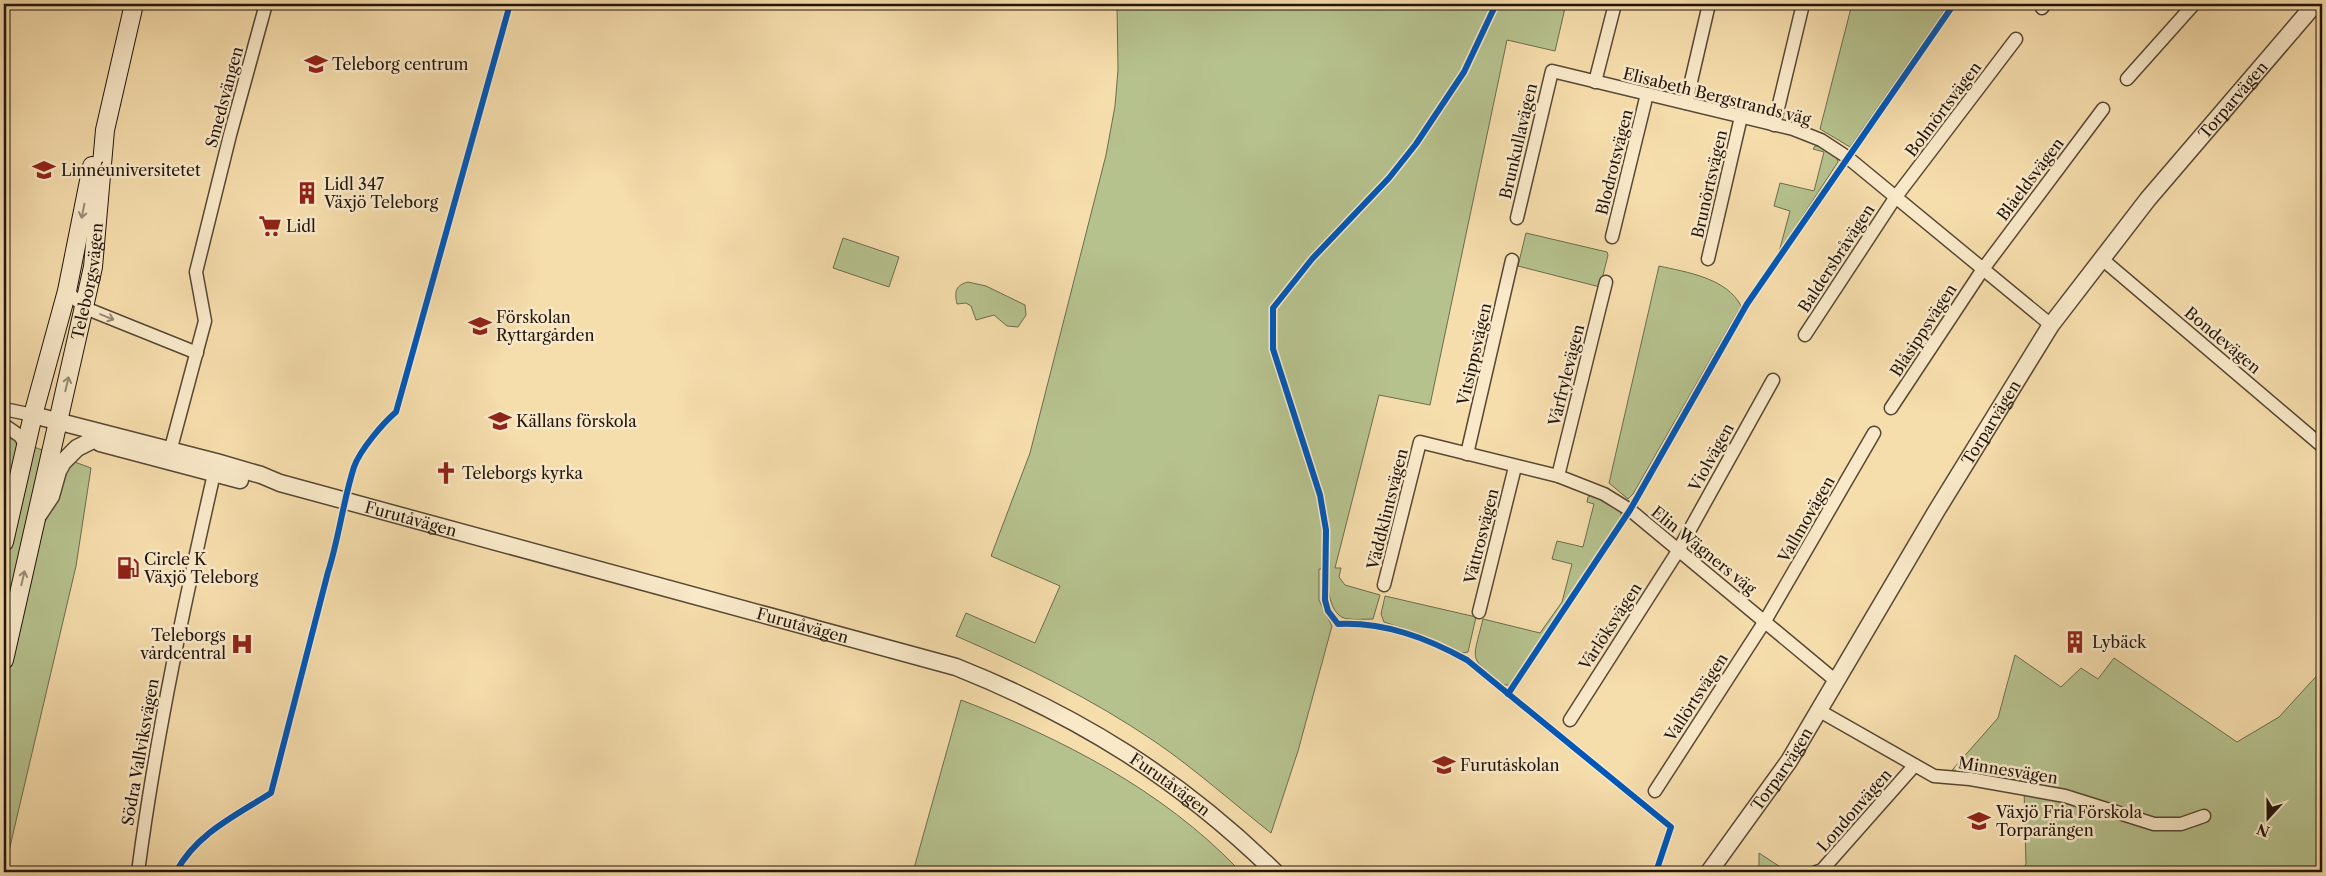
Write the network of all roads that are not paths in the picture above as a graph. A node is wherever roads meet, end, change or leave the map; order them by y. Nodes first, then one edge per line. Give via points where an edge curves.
1 (134, 4) edge
2 (266, 4) edge
3 (1615, 4) edge
4 (1709, 4) edge
5 (1803, 4) edge
6 (2194, 4) edge
7 (2315, 4) edge
8 (2016, 39) dead end
9 (1552, 71) joint
10 (2127, 79) dead end
11 (1595, 82) junction
12 (1647, 94) junction
13 (1686, 103) junction
14 (2103, 109) dead end
15 (1741, 117) junction
16 (1774, 125) junction
17 (105, 130) junction
18 (1895, 198) junction
19 (1517, 218) dead end
20 (1612, 237) dead end
21 (1708, 259) dead end
22 (2102, 259) junction
23 (1512, 260) dead end
24 (1983, 269) junction
25 (1606, 282) dead end
26 (67, 291) junction
27 (84, 308) junction
28 (2051, 325) junction
29 (1804, 335) dead end
30 (197, 353) junction
31 (1773, 380) dead end
32 (1891, 408) dead end
33 (4, 409) edge
34 (4, 419) edge
35 (46, 422) junction
36 (4, 425) edge
37 (1874, 433) dead end
38 (91, 441) junction
39 (1420, 442) joint
40 (26, 446) junction
41 (2322, 446) edge
42 (1467, 454) junction
43 (169, 455) junction
44 (1515, 467) junction
45 (215, 468) junction
46 (1558, 476) junction
47 (37, 517) junction
48 (4, 542) edge
49 (1678, 551) junction
50 (1384, 585) dead end
51 (1479, 612) dead end
52 (1765, 621) junction
53 (4, 660) edge
54 (1836, 681) junction
55 (1818, 710) junction
56 (1570, 720) dead end
57 (1914, 766) junction
58 (1655, 791) dead end
59 (2204, 816) dead end
60 (138, 872) edge
61 (1274, 872) edge
62 (1709, 872) edge
63 (1816, 872) edge

1 - 17 main road, Teleborgsvägen
2 - 30 street, Smedsvängen via 196,272 205,321
3 - 11 street
4 - 13 street
5 - 16 street
6 - 10 street
7 - 22 street, Torparvägen via 2200,136
8 - 18 street, Bolmörtsvägen
9 - 11 street, Elisabeth Bergstrands väg
9 - 19 street, Brunkullavägen
11 - 12 street, Elisabeth Bergstrands väg
12 - 13 street, Elisabeth Bergstrands väg
12 - 20 street, Blodrotsvägen
13 - 15 street, Elisabeth Bergstrands väg
14 - 24 street, Blåeldsvägen
15 - 16 street, Elisabeth Bergstrands väg
15 - 21 street, Brunörtsvägen
16 - 18 street, Elisabeth Bergstrands väg via 1821,140 1847,157
17 -> 26 main road, Teleborgsvägen via 96,149
17 - 27 main road, Teleborgsvägen via 93,268
18 - 24 street, Elisabeth Bergstrands väg
18 - 29 street, Baldersbråvägen
22 - 28 street, Torparvägen
22 - 41 street, Bondevägen
23 - 42 street, Vitsippsvägen
24 - 28 street, Elisabeth Bergstrands väg
24 - 32 street, Blåsippsvägen
25 - 46 street, Vårfrylevägen
26 - 27 street
26 - 35 main road, Teleborgsvägen
27 -> 30 street
35 -> 27 main road, Teleborgsvägen
28 - 54 street, Torparvägen
30 - 43 street, Smedsvängen
31 - 49 street, Violvägen
33 - 35 street
34 - 35 street
35 - 38 street, Furutåvägen
35 - 40 main road, Teleborgsvägen
35 - 43 street, Furutåvägen
35 - 47 main road, Teleborgsvägen
36 - 40 street via 20,436
37 - 52 street, Vallmovägen
38 - 43 street, Furutåvägen
38 - 47 street via 77,448 63,462 51,496
39 - 42 street, Elin Wägners väg
39 - 50 street, Väddklintsvägen
40 - 48 main road, Teleborgsvägen
42 - 44 street, Elin Wägners väg
43 - 45 street, Furutåvägen
44 - 46 street, Elin Wägners väg
44 - 51 street, Vättrosvägen
45 - 60 street, Södra Vallviksvägen via 163,707
45 - 61 street, Furutåvägen via 261,475 280,483 956,667 1048,707 1159,773 1221,821
46 - 49 street, Elin Wägners väg via 1604,494 1630,510
53 -> 47 main road, Teleborgsvägen
49 - 52 street, Elin Wägners väg
49 - 56 street, Vårlöksvägen
52 - 54 street, Elin Wägners väg
52 - 58 street, Vallörtsvägen
54 - 55 street, Torparvägen
55 - 57 street, Minnesvägen
55 - 62 street, Torparvägen via 1788,761
57 - 59 street, Minnesvägen via 1934,776 2065,796 2154,824 2181,824
57 - 63 street, Londonvägen via 1822,870

